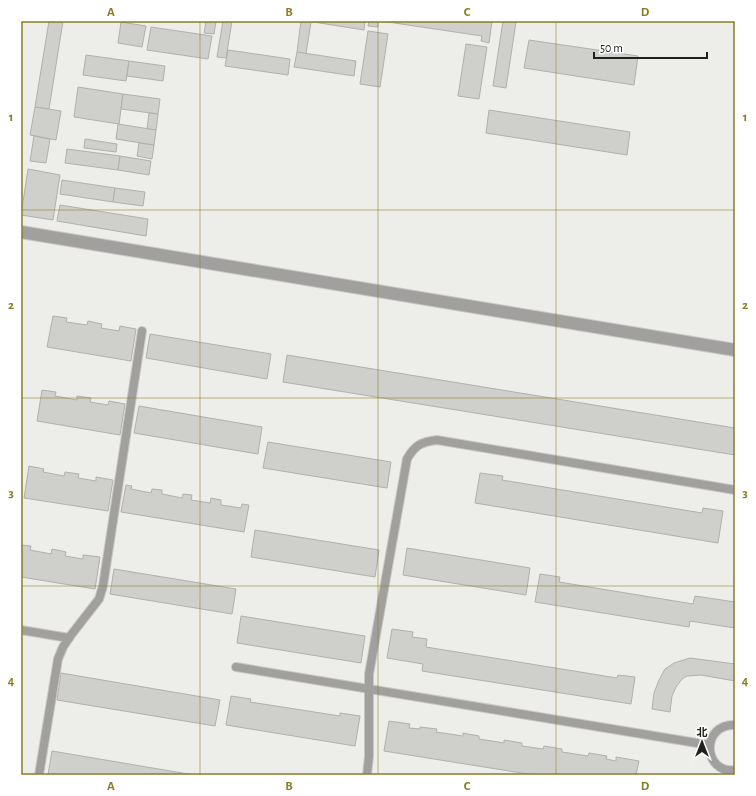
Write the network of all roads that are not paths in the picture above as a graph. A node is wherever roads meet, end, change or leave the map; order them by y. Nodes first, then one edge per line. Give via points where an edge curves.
1 (21, 232) edge
2 (142, 331) dead end
3 (735, 350) edge
4 (735, 490) edge
5 (21, 630) edge
6 (69, 638) junction
7 (236, 667) dead end
8 (370, 689) junction
9 (735, 726) edge
10 (709, 745) junction
11 (735, 770) edge
12 (39, 775) edge
13 (367, 775) edge

1 - 3 street
2 - 6 lane via 103,586 98,599
4 - 8 lane via 437,440 424,442 413,448 407,459 370,674
5 - 6 lane
6 - 12 lane via 58,659
7 - 8 lane
8 - 10 lane
8 - 13 lane
9 - 10 lane via 729,725 716,732
10 - 11 lane via 710,756 718,766 725,770

